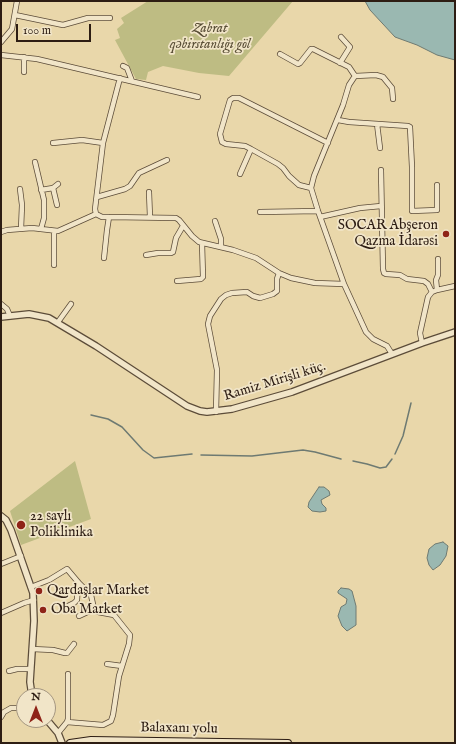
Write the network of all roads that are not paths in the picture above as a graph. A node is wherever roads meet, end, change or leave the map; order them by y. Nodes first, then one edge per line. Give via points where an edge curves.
1 (17, 1) edge
2 (15, 15) junction
3 (110, 18) dead end
4 (341, 37) dead end
5 (1, 42) edge
6 (280, 54) dead end
7 (1, 56) edge
8 (24, 57) junction
9 (340, 63) junction
10 (123, 66) dead end
11 (24, 72) dead end
12 (355, 76) junction
13 (120, 78) junction
14 (132, 81) junction
15 (198, 97) dead end
16 (393, 99) dead end
17 (338, 120) junction
18 (377, 124) junction
19 (53, 143) dead end
20 (102, 143) junction
21 (328, 143) junction
22 (380, 148) dead end
23 (251, 149) junction
24 (168, 160) dead end
25 (35, 162) dead end
26 (381, 170) dead end
27 (240, 174) dead end
28 (58, 184) dead end
29 (437, 185) dead end
30 (52, 188) junction
31 (311, 188) junction
32 (20, 189) dead end
33 (41, 190) junction
34 (149, 192) dead end
35 (97, 197) junction
36 (57, 205) dead end
37 (381, 206) junction
38 (318, 211) junction
39 (260, 212) dead end
40 (96, 214) junction
41 (150, 217) junction
42 (320, 217) junction
43 (109, 218) junction
44 (215, 221) dead end
45 (183, 226) junction
46 (21, 229) junction
47 (41, 229) junction
48 (1, 232) edge
49 (54, 232) junction
50 (202, 243) junction
51 (221, 247) junction
52 (146, 255) dead end
53 (104, 258) dead end
54 (438, 259) dead end
55 (54, 265) dead end
56 (279, 273) junction
57 (176, 281) dead end
58 (344, 284) junction
59 (455, 286) edge
60 (434, 291) junction
61 (1, 304) edge
62 (71, 304) dead end
63 (10, 316) junction
64 (1, 317) edge
65 (58, 322) junction
66 (455, 332) edge
67 (422, 343) junction
68 (392, 354) junction
69 (216, 412) junction
70 (1, 516) edge
71 (21, 556) junction
72 (1, 564) edge
73 (78, 582) junction
74 (31, 587) junction
75 (34, 600) junction
76 (62, 609) dead end
77 (94, 609) junction
78 (1, 613) edge
79 (79, 616) dead end
80 (74, 644) dead end
81 (32, 649) junction
82 (107, 664) dead end
83 (122, 666) junction
84 (31, 669) junction
85 (9, 671) dead end
86 (68, 674) dead end
87 (30, 688) edge
88 (1, 706) edge
89 (16, 708) edge
90 (6, 710) junction
91 (1, 717) edge
92 (67, 722) junction
93 (54, 728) edge
94 (58, 733) junction
95 (62, 743) edge
96 (70, 743) edge
97 (288, 743) edge

1 - 2 street
2 - 3 street via 63,25 88,18
2 - 5 street via 12,29
4 - 9 street via 350,47
6 - 9 street via 298,64 313,49
7 - 8 street
8 - 11 street
8 - 13 street
9 - 12 street via 349,67
10 - 14 street via 127,68
12 - 16 street via 383,77 392,88
12 - 17 street via 349,85
13 - 14 street
13 - 20 street
14 - 15 street
17 - 18 street
17 - 21 street
18 - 22 street
18 - 29 street via 410,127 412,211 437,210
19 - 20 street via 82,140
20 - 35 street
21 - 23 street via 239,98 233,98 230,100 220,134 222,142
21 - 31 street
23 - 27 street
23 - 31 street via 278,164 299,185
24 - 35 street via 139,173 125,189
25 - 33 street
26 - 37 street
28 - 30 street
30 - 33 street
30 - 36 street
31 - 38 street
32 - 46 street
33 - 47 street via 44,210
34 - 41 street
35 - 40 street
37 - 42 street
37 - 60 street via 384,273 424,281
38 - 39 street
38 - 42 street
40 - 43 street
40 - 49 street
41 - 43 street
41 - 45 street via 176,218
42 - 58 street
43 - 53 street
44 - 51 street via 221,238
45 - 50 street via 195,240
45 - 52 street via 176,238 173,252
46 - 47 street
46 - 48 street
47 - 49 street
49 - 55 street
50 - 51 street
50 - 57 street via 203,277
51 - 56 street via 256,258
54 - 60 street
56 - 58 street via 303,281
56 - 69 street via 277,291 273,294 260,298 247,292 232,293 221,298 210,316 208,324 217,370
58 - 68 street via 366,332 387,346
59 - 60 street
60 - 67 street via 427,300 420,333
61 - 63 street
62 - 65 street
63 - 64 street, Ramiz Mirişli küç.
63 - 65 street, Ramiz Mirişli küç. via 36,315
65 - 69 street, Ramiz Mirişli küç. via 187,406 200,411
66 - 67 street, Ramiz Mirişli küç.
67 - 68 street, Ramiz Mirişli küç.
68 - 69 street, Ramiz Mirişli küç. via 292,392 247,406
70 - 71 street via 10,527
71 - 72 street
71 - 74 street
73 - 74 street via 67,569
73 - 76 street via 77,600
73 - 77 street via 91,595
74 - 75 street
75 - 78 street
75 - 81 street
77 - 79 street
77 - 83 street via 114,614 129,633 129,644
80 - 81 street via 67,653
81 - 84 street
82 - 83 street
83 - 92 street via 111,721 103,725
84 - 85 street via 18,668
84 - 87 street
86 - 92 street
88 - 90 street
89 - 90 street
90 - 91 street
92 - 94 street
93 - 94 street
94 - 95 street
96 - 97 main road, Balaxanı yolu via 149,740

